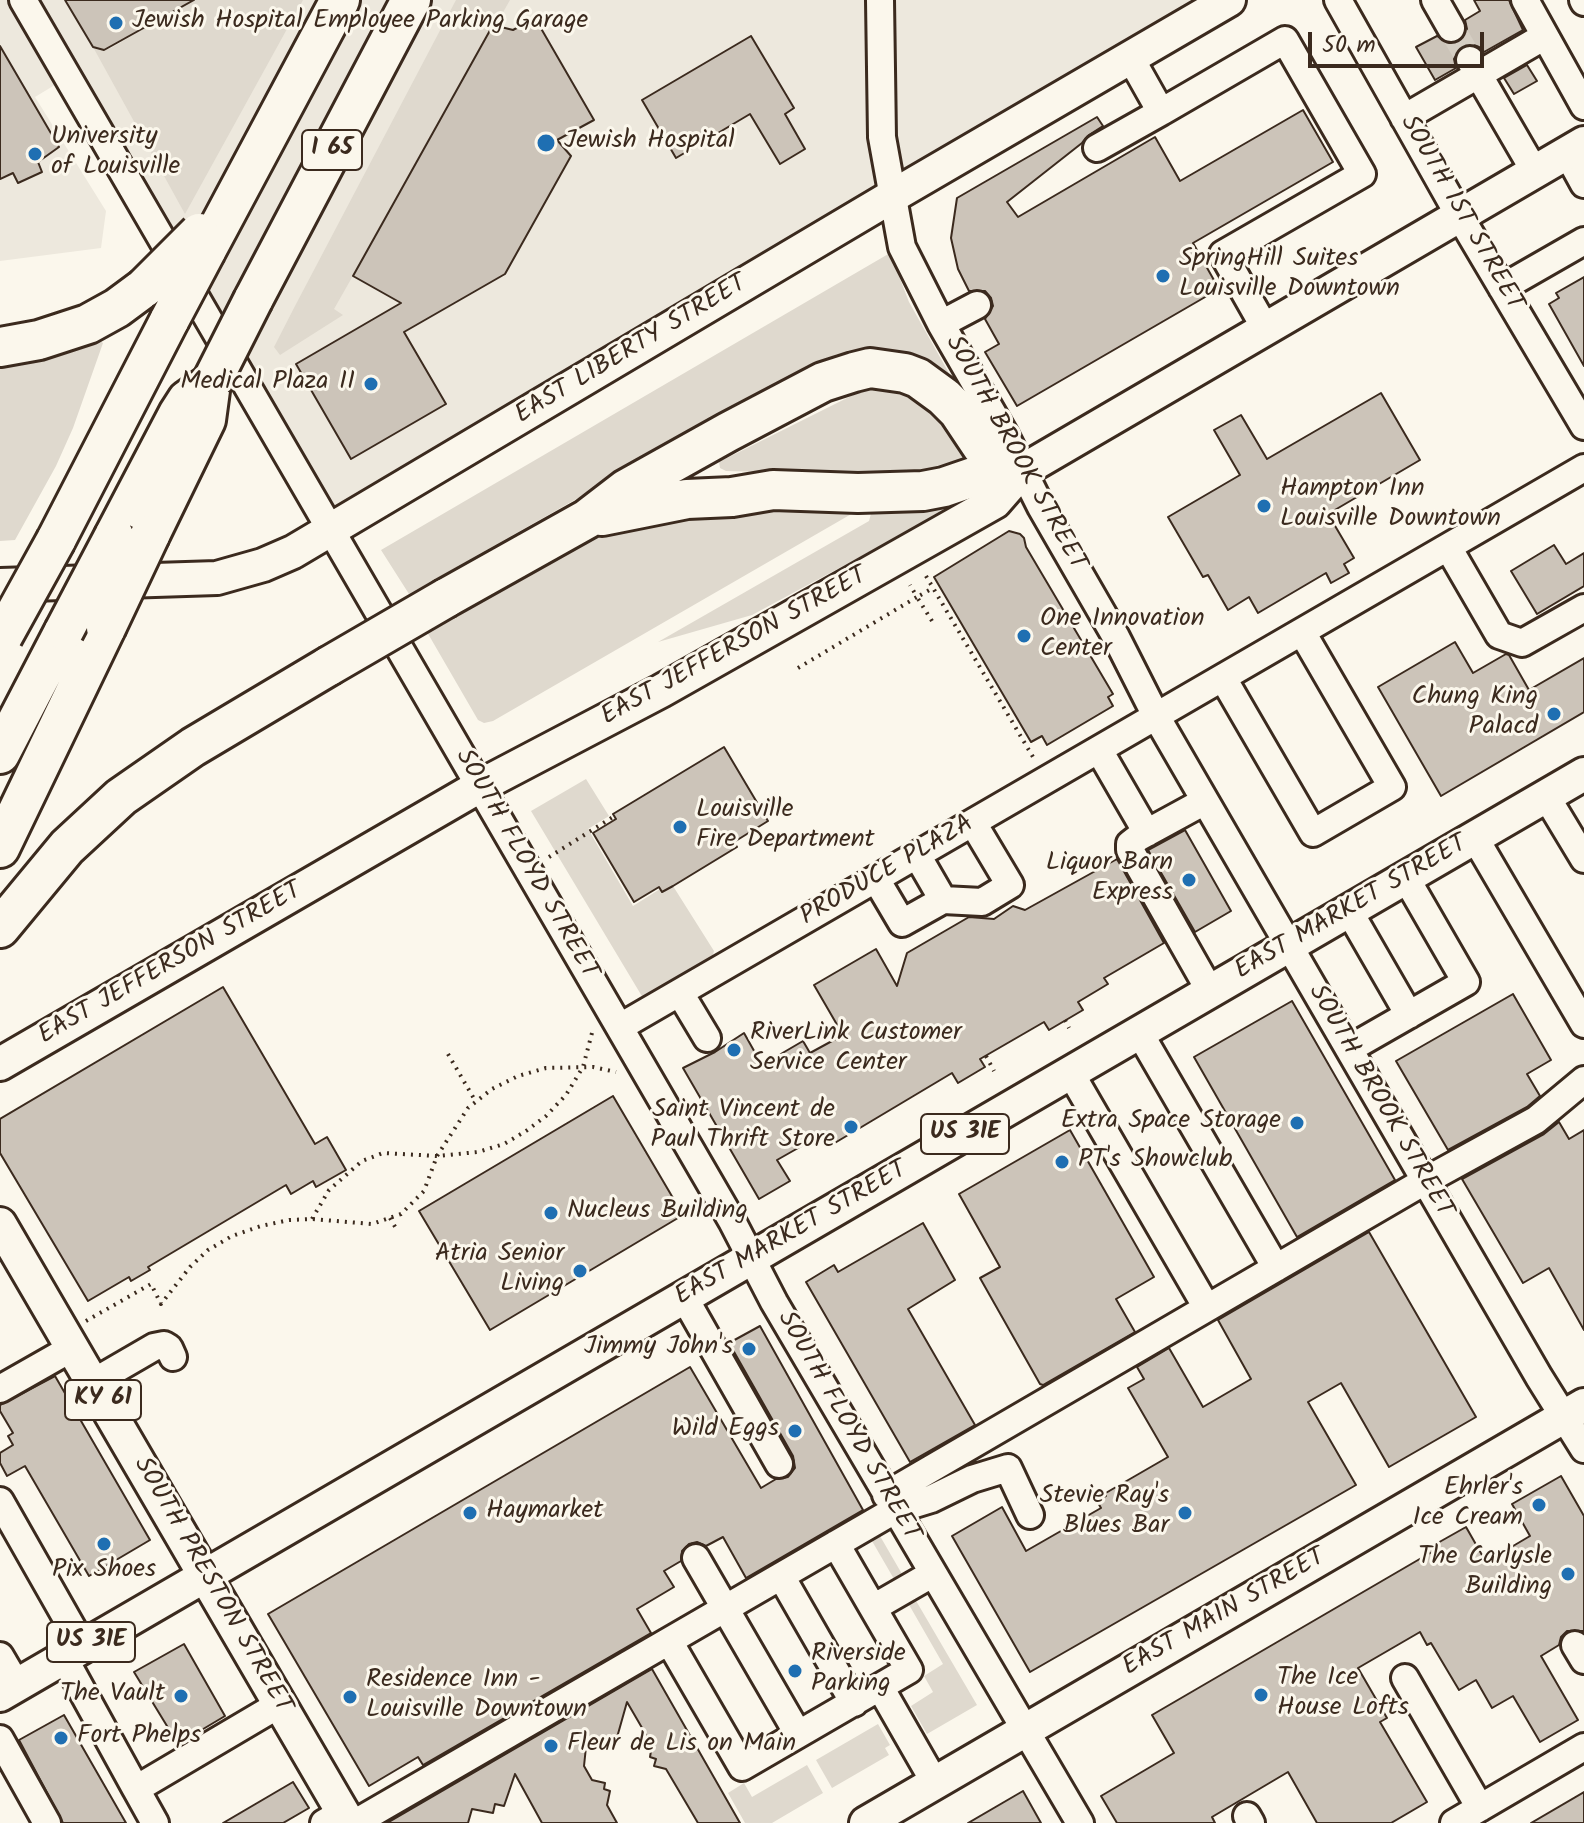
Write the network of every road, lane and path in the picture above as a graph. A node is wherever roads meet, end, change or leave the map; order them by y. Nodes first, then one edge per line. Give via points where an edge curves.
1 (23, 0) edge
2 (340, 0) edge
3 (411, 0) edge
4 (880, 0) edge
5 (1229, 0) edge
6 (1435, 0) edge
7 (1525, 0) edge
8 (1347, 3) edge
9 (1451, 28) tunnel mouth
10 (1545, 36) junction
11 (1130, 57) junction
12 (1474, 68) junction
13 (1584, 106) edge
14 (1161, 112) junction
15 (1404, 118) junction
16 (1097, 148) dead end
17 (1575, 148) edge
18 (1535, 172) junction
19 (1584, 184) edge
20 (891, 197) junction
21 (1459, 215) junction
22 (1584, 241) edge
23 (202, 242) junction
24 (1502, 288) junction
25 (977, 305) dead end
26 (941, 324) junction
27 (1265, 328) junction
28 (0, 347) edge
29 (1584, 426) edge
30 (1584, 468) edge
31 (1022, 471) junction
32 (587, 519) junction
33 (331, 530) junction
34 (132, 536) junction
35 (1448, 547) junction
36 (926, 576) dead end
37 (0, 585) edge
38 (910, 585) dead end
39 (933, 588) junction
40 (917, 597) junction
41 (1584, 608) edge
42 (932, 621) dead end
43 (1302, 632) junction
44 (2, 639) edge
45 (798, 668) dead end
46 (1223, 678) junction
47 (1156, 716) junction
48 (1045, 750) dead end
49 (1099, 750) junction
50 (0, 754) edge
51 (1584, 774) edge
52 (480, 786) junction
53 (1546, 796) junction
54 (1205, 801) junction
55 (613, 817) dead end
56 (973, 823) junction
57 (1147, 833) junction
58 (1475, 838) junction
59 (0, 848) edge
60 (917, 855) junction
61 (549, 857) dead end
62 (1584, 859) edge
63 (1406, 878) junction
64 (876, 879) junction
65 (943, 900) junction
66 (1349, 911) junction
67 (0, 928) edge
68 (1289, 946) junction
69 (1210, 991) junction
70 (680, 993) junction
71 (601, 996) junction
72 (1409, 1015) junction
73 (1065, 1020) dead end
74 (1584, 1024) edge
75 (620, 1027) junction
76 (1069, 1028) dead end
77 (1139, 1032) junction
78 (707, 1038) dead end
79 (1349, 1049) junction
80 (448, 1054) dead end
81 (986, 1056) dead end
82 (0, 1064) edge
83 (583, 1067) junction
84 (994, 1071) dead end
85 (1070, 1072) junction
86 (650, 1079) junction
87 (1584, 1080) edge
88 (476, 1102) junction
89 (437, 1156) junction
90 (1425, 1181) junction
91 (390, 1218) junction
92 (312, 1219) junction
93 (0, 1224) edge
94 (397, 1230) dead end
95 (753, 1257) junction
96 (1276, 1268) junction
97 (684, 1297) junction
98 (1207, 1308) junction
99 (68, 1341) junction
100 (173, 1357) dead end
101 (92, 1383) junction
102 (0, 1389) edge
103 (1574, 1411) edge
104 (1584, 1449) edge
105 (779, 1464) dead end
106 (0, 1501) edge
107 (891, 1502) junction
108 (1030, 1515) dead end
109 (836, 1544) junction
110 (696, 1558) dead end
111 (932, 1574) junction
112 (206, 1576) junction
113 (781, 1576) junction
114 (726, 1608) junction
115 (873, 1608) junction
116 (669, 1641) junction
117 (74, 1652) junction
118 (0, 1656) edge
119 (1405, 1678) dead end
120 (880, 1687) junction
121 (8, 1690) edge
122 (854, 1703) junction
123 (280, 1704) junction
124 (1025, 1730) junction
125 (798, 1734) junction
126 (0, 1739) edge
127 (1584, 1747) edge
128 (935, 1783) junction
129 (136, 1789) junction
130 (1480, 1808) junction
131 (342, 1820) edge
132 (880, 1820) edge
133 (47, 1823) edge
134 (155, 1823) edge
135 (1080, 1823) edge
136 (1454, 1823) edge

1 - 33 street, SOUTH FLOYD STREET
2 - 23 highway, I 65 via 232,200
3 - 34 highway, I 65, bridge via 211,383 187,400 178,414
4 - 20 street, SOUTH BROOK STREET via 882,137
5 - 11 main road, EAST LIBERTY STREET
6 - 9 street
7 - 10 street
8 - 15 street, SOUTH 1ST STREET
10 - 12 street
10 - 13 street
11 - 14 street
11 - 20 main road, EAST LIBERTY STREET
12 - 15 street
12 - 18 street
14 - 16 street
14 - 27 street via 1285,40 1362,174 1214,259
15 - 21 street, SOUTH 1ST STREET
17 - 18 main road, EAST JEFFERSON STREET
17 - 19 street
18 - 21 main road, EAST JEFFERSON STREET
20 - 26 street, SOUTH BROOK STREET via 902,247
20 - 33 main road, EAST LIBERTY STREET
21 - 24 street, SOUTH 1ST STREET
21 - 27 main road, EAST JEFFERSON STREET
22 - 24 street
23 - 28 highway, bridge via 88,324
23 - 44 highway, I 65, bridge via 170,319
24 - 29 street, SOUTH 1ST STREET
25 - 26 street
26 - 31 street, SOUTH BROOK STREET
27 - 31 main road, EAST JEFFERSON STREET
30 - 35 street, PRODUCE PLAZA
31 - 32 highway via 979,475 923,491 773,490 687,499
31 - 32 highway via 982,447 958,411 929,384 905,373 870,368 823,382 728,432 626,489
31 - 47 street, SOUTH BROOK STREET
31 - 52 main road, EAST JEFFERSON STREET via 995,502 661,691
32 - 67 highway, bridge via 193,747 121,797 67,847
33 - 37 main road, EAST LIBERTY STREET via 263,565 217,578
33 - 52 street, SOUTH FLOYD STREET
34 - 50 highway, I 65, bridge via 64,631
34 - 59 highway, bridge via 106,628
35 - 41 street via 1499,635 1522,643
35 - 43 street, PRODUCE PLAZA
36 - 39 path
38 - 40 path
39 - 40 path
39 - 48 path via 1033,757
40 - 42 path
40 - 45 path
43 - 46 street, PRODUCE PLAZA
43 - 46 street via 1392,787 1313,833
46 - 47 street, PRODUCE PLAZA
47 - 49 street, PRODUCE PLAZA
47 - 54 street, SOUTH BROOK STREET
49 - 56 street, PRODUCE PLAZA
49 - 57 street
51 - 53 main road, EAST MARKET STREET / US 31E
52 - 71 street, SOUTH FLOYD STREET
52 - 82 main road, EAST JEFFERSON STREET
53 - 58 main road, EAST MARKET STREET / US 31E
53 - 62 street
54 - 57 street
54 - 68 street, SOUTH BROOK STREET
55 - 61 path
56 - 60 street, PRODUCE PLAZA
56 - 65 street via 1010,885 982,902
57 - 69 street via 1130,844 1130,850
58 - 63 main road, EAST MARKET STREET / US 31E
58 - 74 street
60 - 64 street, PRODUCE PLAZA
60 - 65 street
63 - 66 main road, EAST MARKET STREET / US 31E
63 - 72 street via 1466,982
64 - 65 street via 902,923
64 - 70 street, PRODUCE PLAZA
66 - 68 main road, EAST MARKET STREET / US 31E
66 - 72 street
68 - 69 main road, EAST MARKET STREET / US 31E
68 - 79 street, SOUTH BROOK STREET
69 - 77 main road, EAST MARKET STREET / US 31E
70 - 75 street, PRODUCE PLAZA
70 - 78 street
71 - 75 street, SOUTH FLOYD STREET
71 - 83 path
72 - 79 street
73 - 76 path
75 - 86 street, SOUTH FLOYD STREET
77 - 85 main road, EAST MARKET STREET / US 31E
77 - 96 street
79 - 90 street, SOUTH BROOK STREET
80 - 88 path
81 - 84 path
83 - 86 path
83 - 88 path via 546,1068 518,1076
83 - 89 path via 566,1095 526,1131 491,1148
85 - 95 main road, EAST MARKET STREET / US 31E
85 - 98 street
86 - 95 street, SOUTH FLOYD STREET
87 - 90 street via 1536,1120
88 - 89 path
89 - 91 path via 424,1191
89 - 92 path via 383,1153 362,1161 329,1190
90 - 96 street
90 - 103 street, SOUTH BROOK STREET
91 - 92 path via 372,1224
91 - 94 path
92 - 99 path via 232,1236 190,1267 161,1304 151,1284
93 - 99 main road, SOUTH PRESTON STREET / KY 61
95 - 97 main road, EAST MARKET STREET / US 31E
95 - 107 street, SOUTH FLOYD STREET
96 - 98 street
97 - 105 street
97 - 112 main road, EAST MARKET STREET / US 31E
98 - 107 street
99 - 101 main road, SOUTH PRESTON STREET / KY 61
99 - 102 street
100 - 101 street via 164,1345 154,1347
101 - 112 main road, SOUTH PRESTON STREET / KY 61
103 - 104 street, SOUTH BROOK STREET
103 - 124 main road, EAST MAIN STREET
106 - 117 street
107 - 108 street via 931,1499 1008,1468
107 - 109 street
107 - 111 street, SOUTH FLOYD STREET
109 - 113 street
109 - 115 street
110 - 114 street
111 - 115 street
111 - 124 street, SOUTH FLOYD STREET
112 - 117 main road, EAST MARKET STREET / US 31E
112 - 123 main road, SOUTH PRESTON STREET / KY 61
113 - 114 street
113 - 122 street
114 - 116 street
114 - 125 street
115 - 120 street via 909,1670
116 - 125 street via 742,1767
116 - 131 street via 534,1709
117 - 121 main road, EAST MARKET STREET / US 31E
117 - 129 street
118 - 121 street
119 - 130 street
120 - 122 street
120 - 128 street
122 - 125 street
123 - 129 street
123 - 131 main road, SOUTH PRESTON STREET / KY 61
124 - 128 main road, EAST MAIN STREET
124 - 135 street, SOUTH FLOYD STREET
126 - 133 street
127 - 130 street
128 - 132 main road, EAST MAIN STREET
129 - 134 street
130 - 136 street

